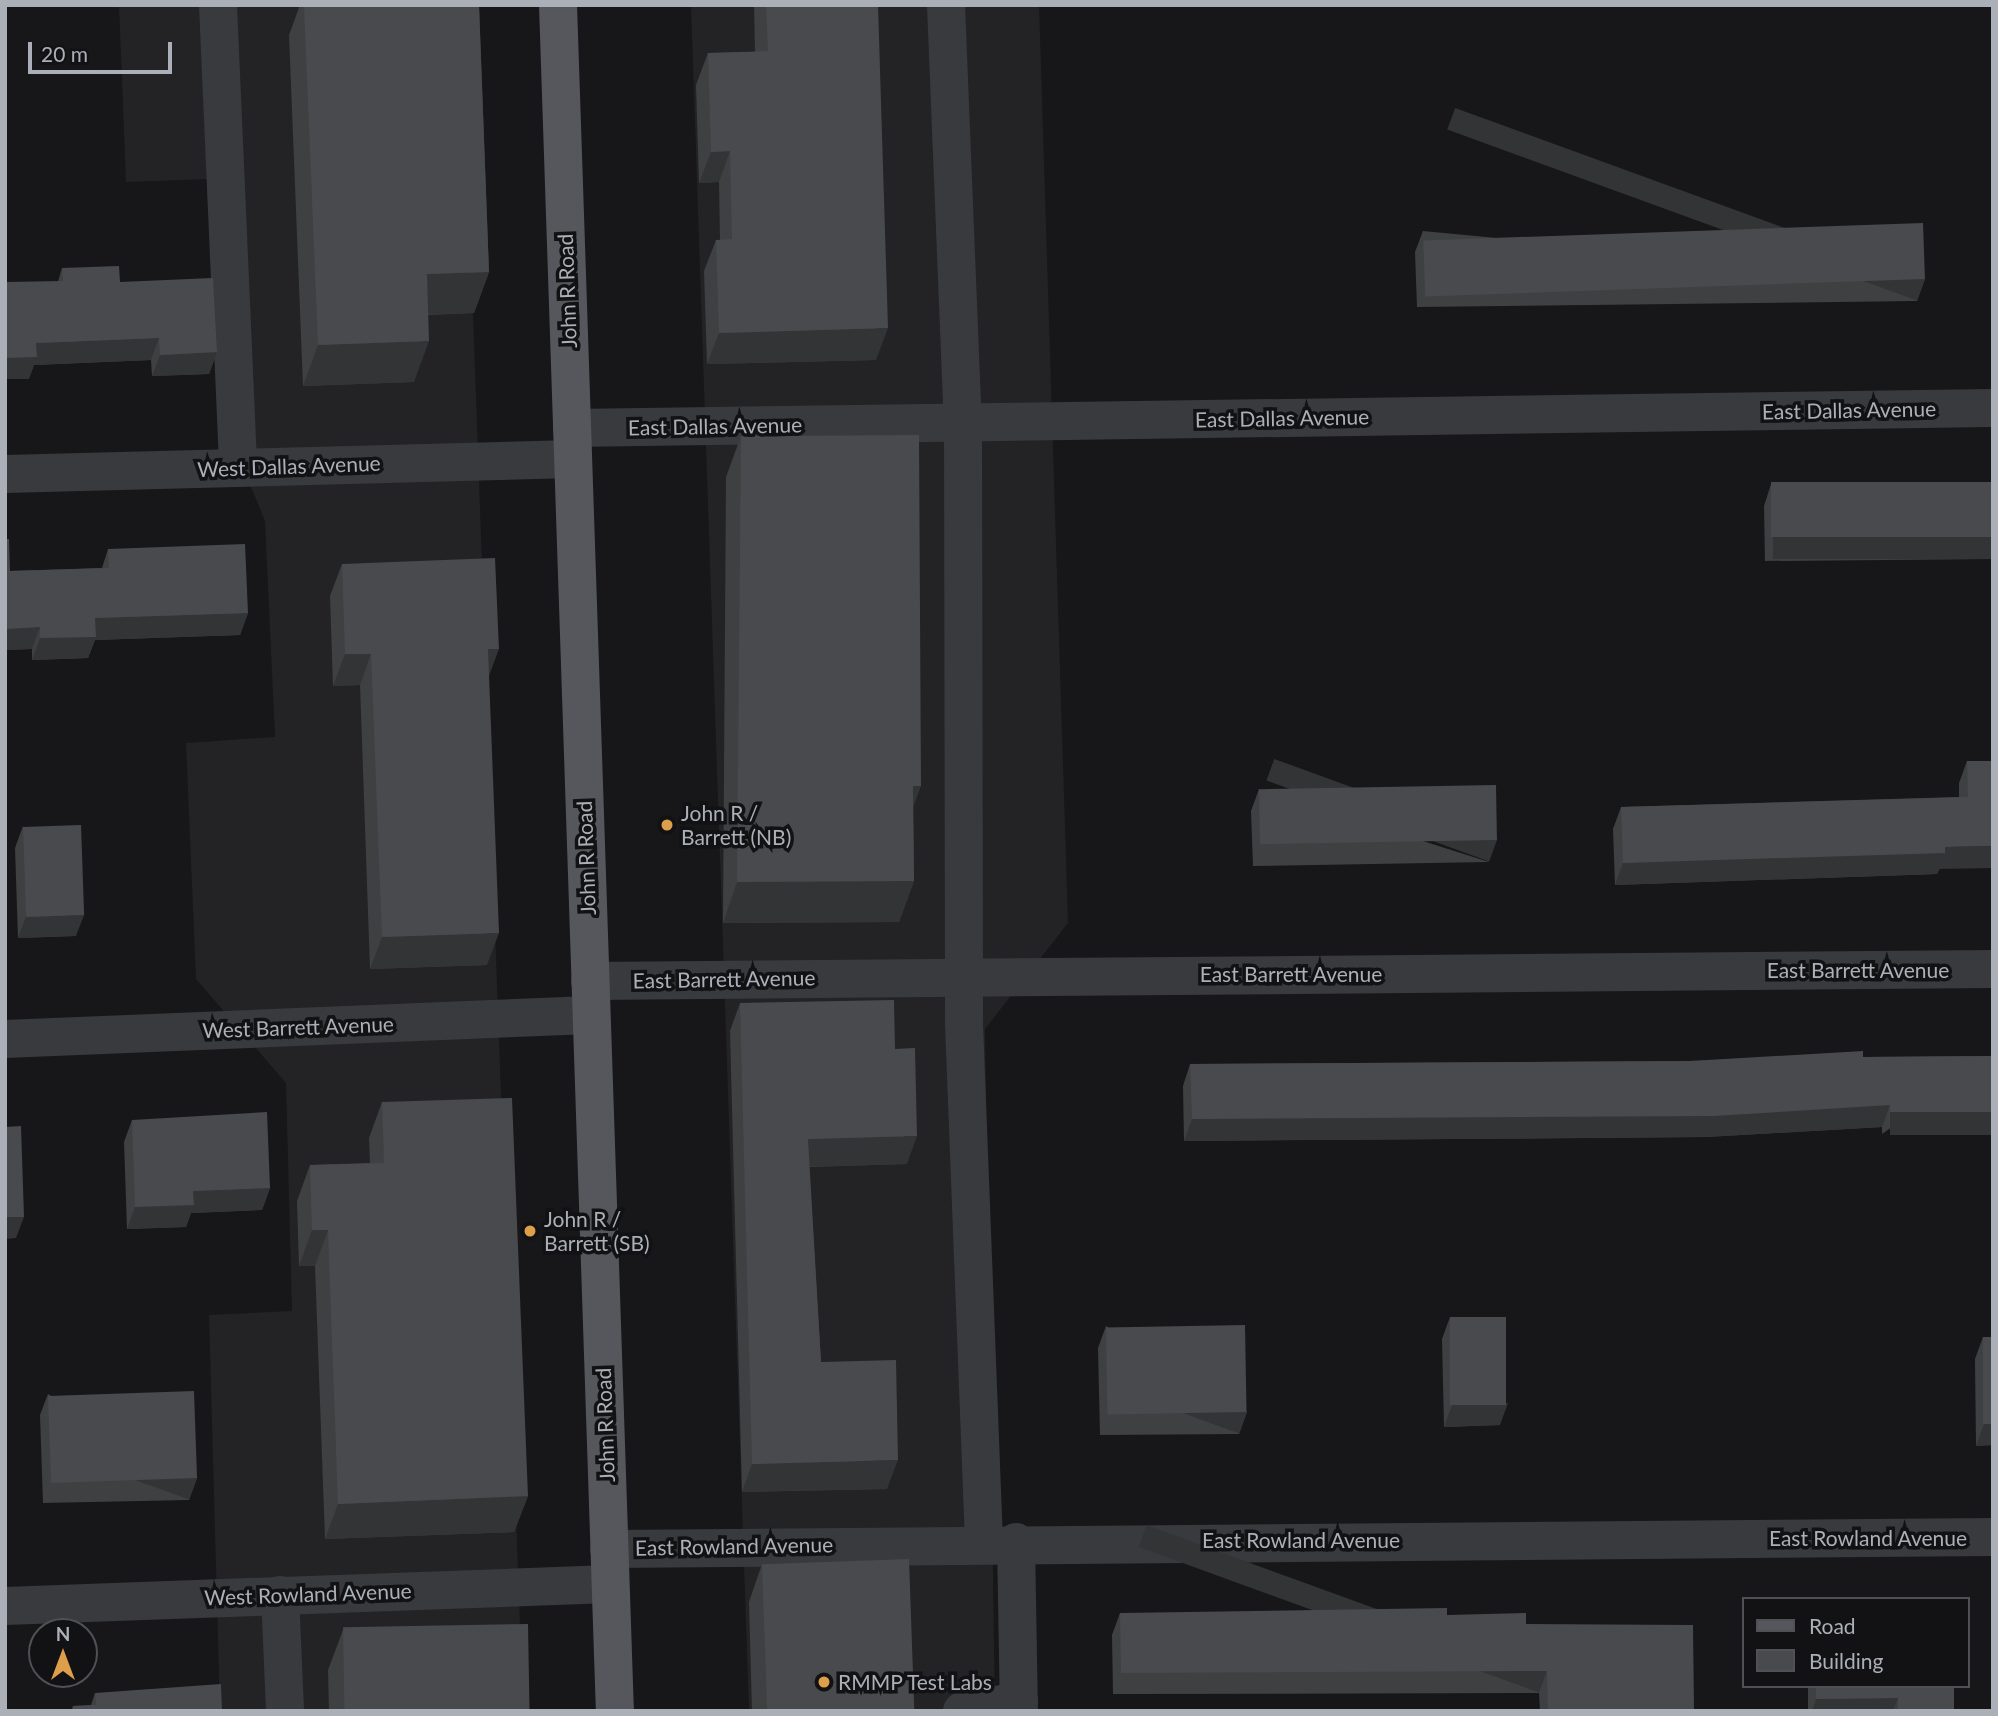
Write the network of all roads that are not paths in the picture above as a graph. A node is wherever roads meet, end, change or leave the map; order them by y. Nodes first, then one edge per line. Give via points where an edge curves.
1 (218, 5) edge
2 (558, 5) edge
3 (946, 5) edge
4 (1993, 408) edge
5 (962, 422) junction
6 (572, 443) junction
7 (238, 468) junction
8 (5, 474) edge
9 (1993, 969) edge
10 (963, 976) junction
11 (590, 998) junction
12 (5, 1039) edge
13 (1993, 1537) edge
14 (1000, 1542) junction
15 (610, 1566) junction
16 (280, 1595) junction
17 (5, 1605) edge
18 (1019, 1706) edge
19 (285, 1711) edge
20 (615, 1711) edge
21 (962, 1711) edge

1 - 7 street
2 - 6 main road, John R Road
3 - 5 street
4 - 5 street, East Dallas Avenue
5 - 6 street, East Dallas Avenue
5 - 10 street
6 - 7 street, West Dallas Avenue
6 - 11 main road, John R Road
7 - 8 street, West Dallas Avenue
9 - 10 street, East Barrett Avenue
10 - 11 street, East Barrett Avenue
10 - 14 street
11 - 12 street, West Barrett Avenue
11 - 15 main road, John R Road
13 - 14 street, East Rowland Avenue
14 - 15 street, East Rowland Avenue
14 - 18 street
15 - 16 street, West Rowland Avenue
15 - 20 main road, John R Road
16 - 17 street, West Rowland Avenue
16 - 19 street
18 - 21 street

